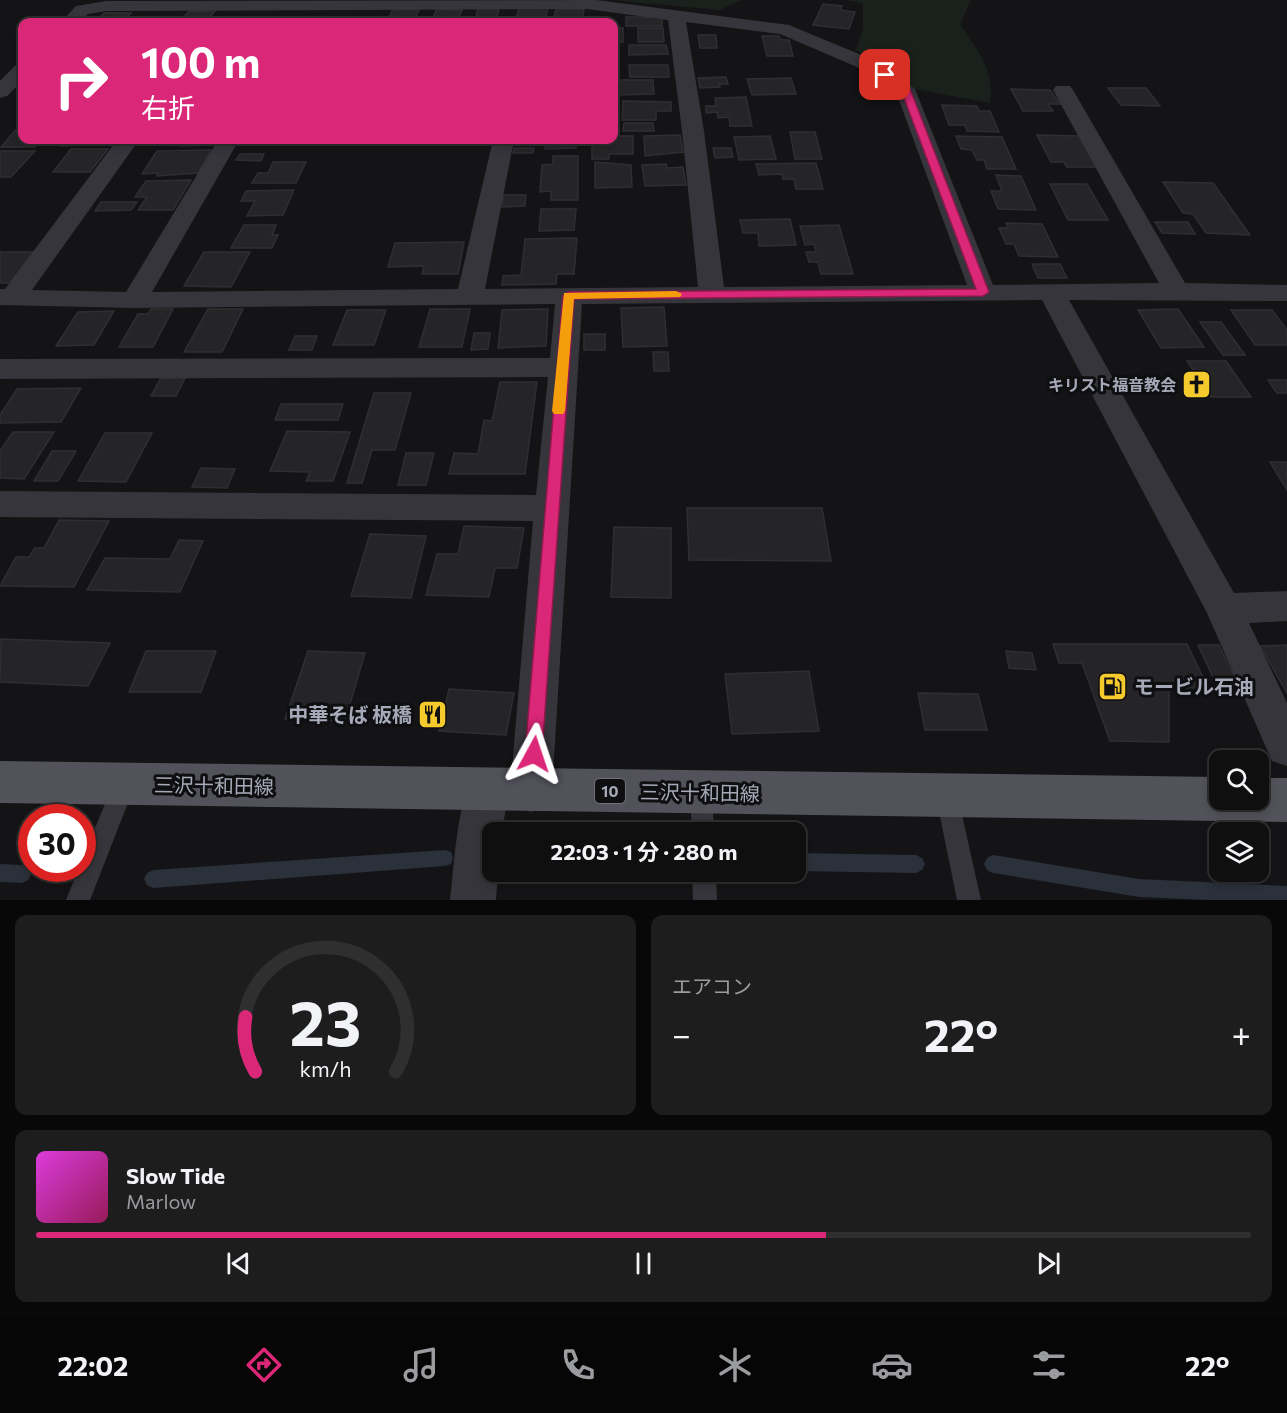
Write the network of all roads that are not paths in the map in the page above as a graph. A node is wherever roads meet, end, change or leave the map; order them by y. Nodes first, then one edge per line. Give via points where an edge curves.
1 (225, 6) junction
2 (307, 6) junction
3 (676, 15) junction
4 (74, 18) edge
5 (216, 18) edge
6 (300, 18) edge
7 (18, 74) edge
8 (1063, 90) dead end
9 (0, 92) edge
10 (125, 144) edge
11 (226, 144) edge
12 (502, 144) edge
13 (1176, 291) junction
14 (983, 292) junction
15 (1051, 292) junction
16 (1287, 293) edge
17 (712, 294) junction
18 (568, 296) junction
19 (7, 297) edge
20 (470, 297) junction
21 (134, 300) junction
22 (562, 367) junction
23 (0, 369) edge
24 (0, 504) edge
25 (551, 508) junction
26 (1287, 606) edge
27 (1224, 609) junction
28 (1287, 747) edge
29 (0, 782) edge
30 (124, 784) junction
31 (488, 789) junction
32 (531, 791) junction
33 (947, 796) junction
34 (1209, 799) edge
35 (1269, 800) edge
36 (1287, 800) edge
37 (702, 812) edge
38 (704, 882) edge
39 (78, 900) edge
40 (473, 900) edge
41 (705, 900) edge
42 (969, 900) edge

1 - 2 street
1 - 4 street via 94,7 82,10
1 - 5 street
2 - 3 street via 587,4
2 - 6 street
3 - 14 street via 793,32 897,81 905,89
3 - 17 street
7 - 9 street
8 - 13 street
10 - 19 street
11 - 21 street
12 - 20 street
13 - 15 street
13 - 16 street
14 - 15 street
14 - 17 street
15 - 27 street
17 - 18 street
18 - 20 street
18 - 22 street
19 - 21 street
20 - 21 street
22 - 23 street
22 - 25 street
24 - 25 street
25 - 32 street
26 - 27 street
27 - 28 street
29 - 30 main road, 三沢十和田線 / 10
30 - 31 main road, 三沢十和田線 / 10
30 - 39 lane
31 - 32 main road, 三沢十和田線 / 10
31 - 40 street
32 - 37 main road, 三沢十和田線 / 10
33 - 34 main road, 三沢十和田線 / 10
33 - 37 main road, 三沢十和田線 / 10
33 - 42 lane
35 - 36 main road
38 - 41 lane

